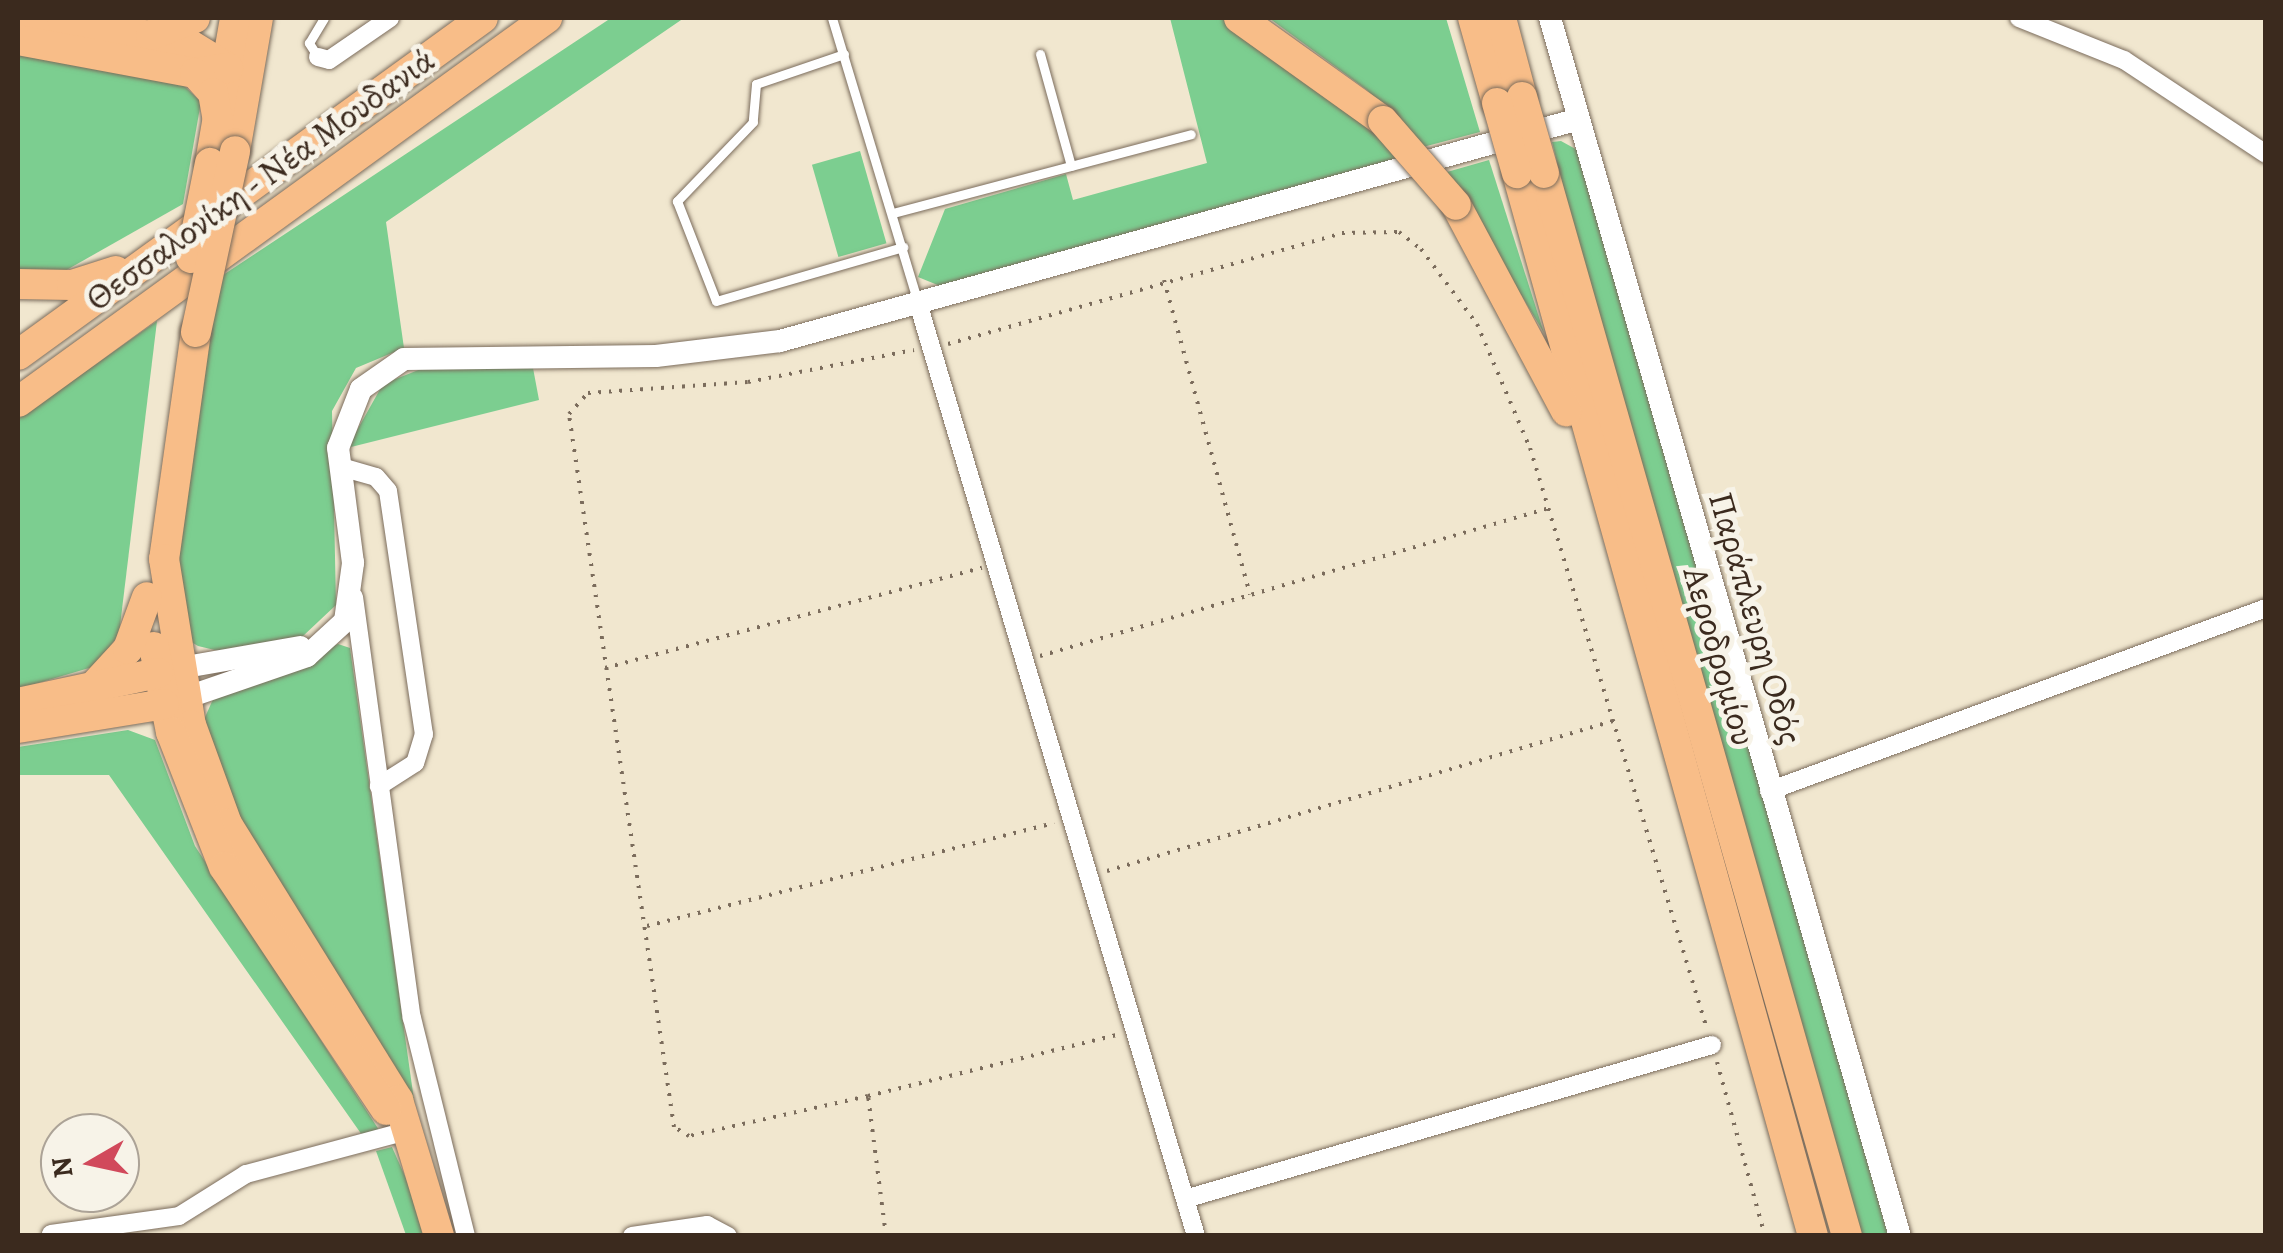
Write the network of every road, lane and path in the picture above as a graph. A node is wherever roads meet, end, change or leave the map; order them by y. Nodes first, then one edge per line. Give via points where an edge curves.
1 (194, 18) edge
2 (235, 18) edge
3 (324, 18) edge
4 (390, 18) edge
5 (483, 18) edge
6 (832, 18) edge
7 (1239, 18) edge
8 (1473, 18) edge
9 (1501, 18) edge
10 (1514, 18) edge
11 (1550, 18) edge
12 (2019, 18) edge
13 (18, 20) edge
14 (546, 21) edge
15 (257, 30) edge
16 (138, 36) junction
17 (18, 40) edge
18 (844, 54) junction
19 (1040, 54) dead end
20 (318, 57) joint
21 (228, 68) junction
22 (195, 73) junction
23 (1510, 100) junction
24 (1579, 119) junction
25 (1191, 134) dead end
26 (227, 138) junction
27 (2266, 154) edge
28 (1071, 166) junction
29 (1530, 173) junction
30 (893, 213) junction
31 (902, 247) junction
32 (160, 250) junction
33 (1164, 280) junction
34 (18, 284) edge
35 (918, 303) junction
36 (187, 330) junction
37 (930, 347) junction
38 (18, 355) edge
39 (18, 402) edge
40 (341, 467) junction
41 (1607, 506) junction
42 (1551, 507) junction
43 (996, 564) junction
44 (354, 593) junction
45 (1250, 594) junction
46 (147, 597) junction
47 (2266, 608) edge
48 (1026, 660) junction
49 (604, 668) junction
50 (172, 686) junction
51 (93, 688) junction
52 (18, 703) edge
53 (1616, 720) junction
54 (18, 728) edge
55 (380, 786) junction
56 (1769, 791) junction
57 (1071, 819) junction
58 (1088, 876) junction
59 (646, 926) junction
60 (1135, 1030) junction
61 (1712, 1045) junction
62 (868, 1096) junction
63 (406, 1131) junction
64 (1185, 1198) junction
65 (51, 1234) edge
66 (440, 1236) edge
67 (466, 1236) edge
68 (632, 1236) edge
69 (728, 1236) edge
70 (886, 1236) edge
71 (1196, 1236) edge
72 (1765, 1236) edge
73 (1813, 1236) edge
74 (1847, 1236) edge
75 (1900, 1236) edge

1 - 16 main road
2 - 21 main road
3 - 20 lane via 308,43
4 - 20 street via 329,60
5 - 32 main road, Θεσσαλονίκη - Νέα Μουδανιά
6 - 18 lane
7 - 41 main road, bridge via 1383,121 1456,205 1516,302
8 - 23 main road
9 - 23 main road
10 - 23 main road
11 - 24 street, Παράπλευρη Οδός
12 - 27 street via 2124,60
13 - 16 main road via 62,19
14 - 39 main road, Θεσσαλονίκη - Νέα Μουδανιά
15 - 21 main road
15 - 26 main road
16 - 21 main road via 200,47
17 - 22 main road
18 - 30 lane
18 - 31 lane via 756,84 756,118 677,201 716,301
19 - 28 lane
21 - 22 main road
21 - 26 main road
22 - 26 main road via 213,93
23 - 29 main road, Αεροδρομίου, bridge
24 - 35 street
24 - 56 street, Παράπλευρη Οδός
25 - 28 lane
26 - 36 main road, bridge
28 - 30 lane
29 - 41 main road
29 - 74 main road, Αεροδρομίου
30 - 31 lane
31 - 35 lane
32 - 34 main road via 96,280
32 - 38 main road, Θεσσαλονίκη - Νέα Μουδανιά
33 - 37 path
33 - 42 path via 1342,233 1399,232 1477,324
33 - 45 path
35 - 37 street
35 - 40 street via 727,350 404,359 361,389 338,448
36 - 46 main road via 151,478
36 - 50 main road via 165,524
37 - 43 street
37 - 49 path via 748,382 576,401 568,439
40 - 44 street
40 - 55 street via 376,477 388,491 424,734 415,763
41 - 73 main road, Αεροδρομίου
42 - 45 path
42 - 53 path
43 - 48 street
43 - 49 path
44 - 50 street via 336,635 307,656
44 - 55 street
45 - 48 path
46 - 50 main road
46 - 51 main road via 128,649
47 - 56 street
48 - 57 street
49 - 59 path
50 - 51 main road
50 - 54 main road
50 - 63 main road via 224,867
51 - 52 main road
53 - 58 path
53 - 61 path
55 - 67 street via 412,1018
56 - 75 street, Παράπλευρη Οδός
57 - 58 street
57 - 59 path
58 - 60 street
59 - 62 path via 674,1128 689,1136
60 - 62 path
60 - 64 street
61 - 64 street
61 - 72 path
62 - 70 path
63 - 65 street via 246,1174 179,1216
63 - 66 main road
64 - 71 street
68 - 69 street via 707,1225

